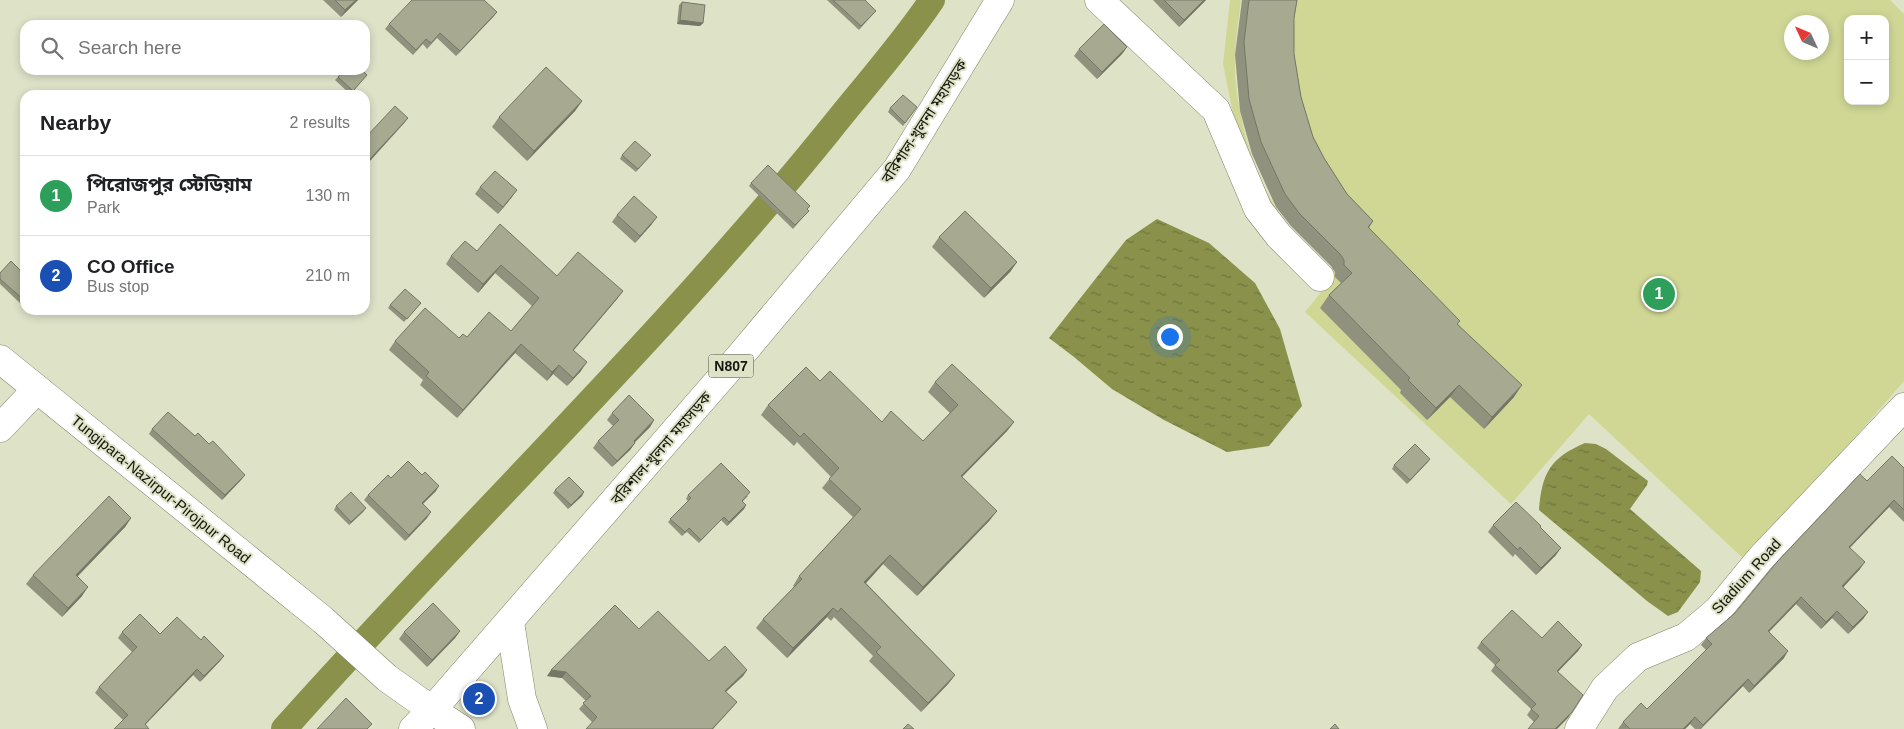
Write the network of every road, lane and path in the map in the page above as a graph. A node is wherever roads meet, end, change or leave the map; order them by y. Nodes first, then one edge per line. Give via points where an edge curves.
1 (1000, 0) edge
2 (1099, 0) edge
3 (1320, 277) dead end
4 (0, 359) edge
5 (37, 388) junction
6 (1904, 407) edge
7 (0, 428) edge
8 (510, 622) junction
9 (432, 710) junction
10 (413, 729) edge
11 (461, 729) edge
12 (533, 729) edge
13 (1579, 729) edge

1 - 8 main road, বরিশাল-খুলনা মহাসড়ক / N807 via 897,169
2 - 3 main road via 1216,110 1258,209 1279,236
4 - 5 main road, Tungipara-Nazirpur-Pirojpur Road
5 - 7 main road
5 - 9 main road, Tungipara-Nazirpur-Pirojpur Road via 323,620 387,678
6 - 13 main road, Stadium Road via 1760,559 1718,610 1686,637 1638,657 1605,688
8 - 9 main road, বরিশাল-খুলনা মহাসড়ক / N807
8 - 12 main road via 522,699
9 - 10 main road, বরিশাল-খুলনা মহাসড়ক
9 - 11 main road

